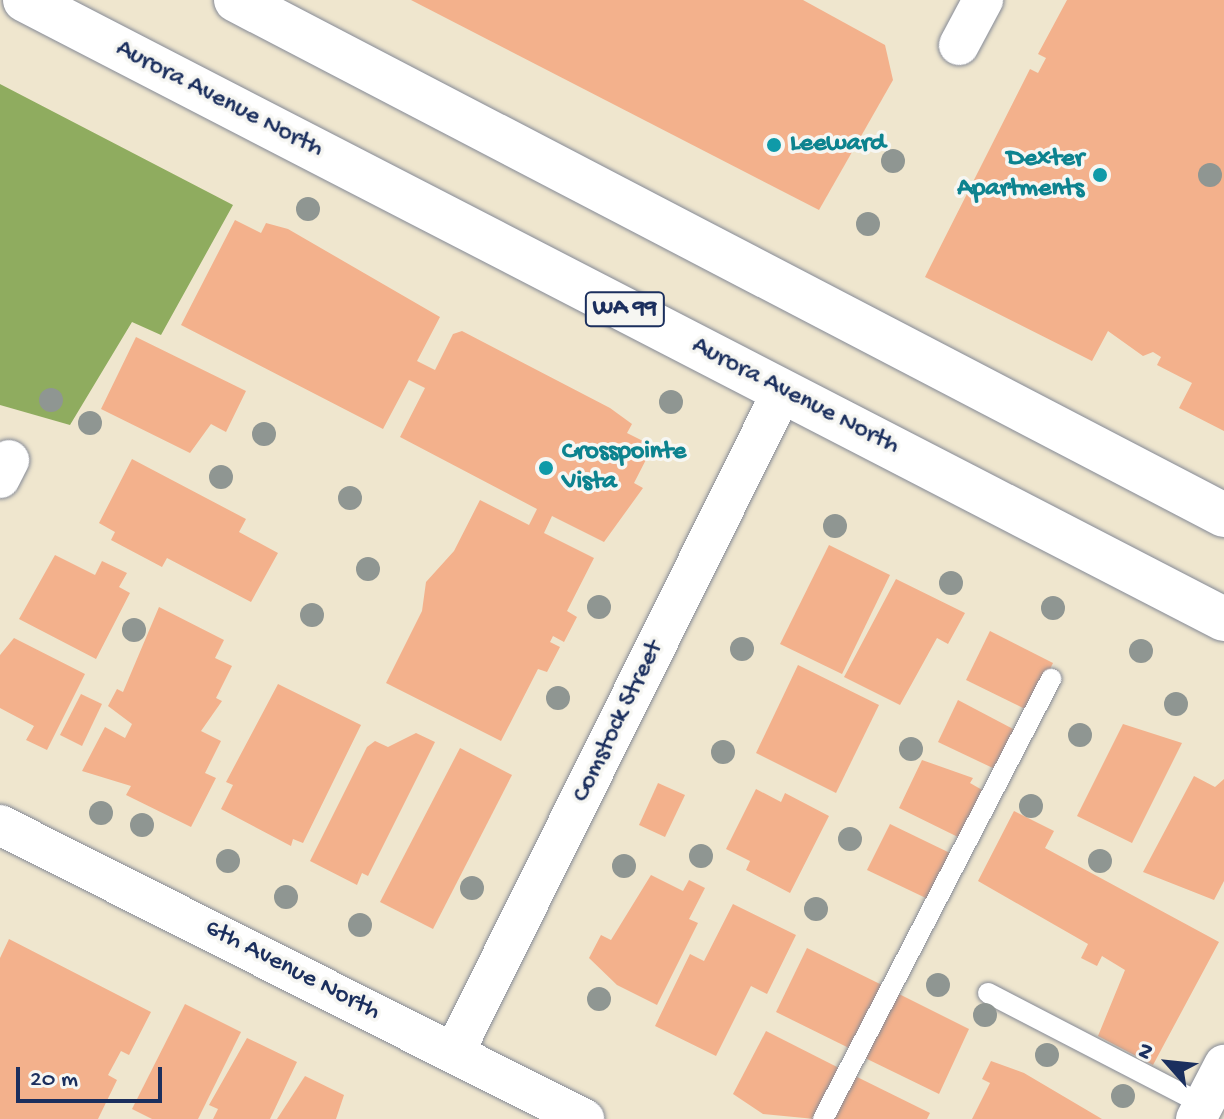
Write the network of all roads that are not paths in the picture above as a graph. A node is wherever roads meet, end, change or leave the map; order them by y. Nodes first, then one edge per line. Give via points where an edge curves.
1 (25, 0) edge
2 (236, 0) edge
3 (983, 0) edge
4 (959, 45) dead end
5 (783, 390) junction
6 (1224, 515) edge
7 (1224, 619) edge
8 (1051, 679) dead end
9 (0, 825) edge
10 (988, 993) dead end
11 (454, 1053) junction
12 (1224, 1065) edge
13 (1200, 1112) edge
14 (584, 1119) edge
15 (823, 1119) edge

1 - 5 highway, Aurora Avenue North / WA 99
2 - 6 highway
3 - 4 street
5 - 7 highway, Aurora Avenue North / WA 99
5 - 11 street, Comstock Street
8 - 15 lane
9 - 11 street, 6th Avenue North
10 - 13 lane
11 - 14 street, 6th Avenue North
12 - 13 street

